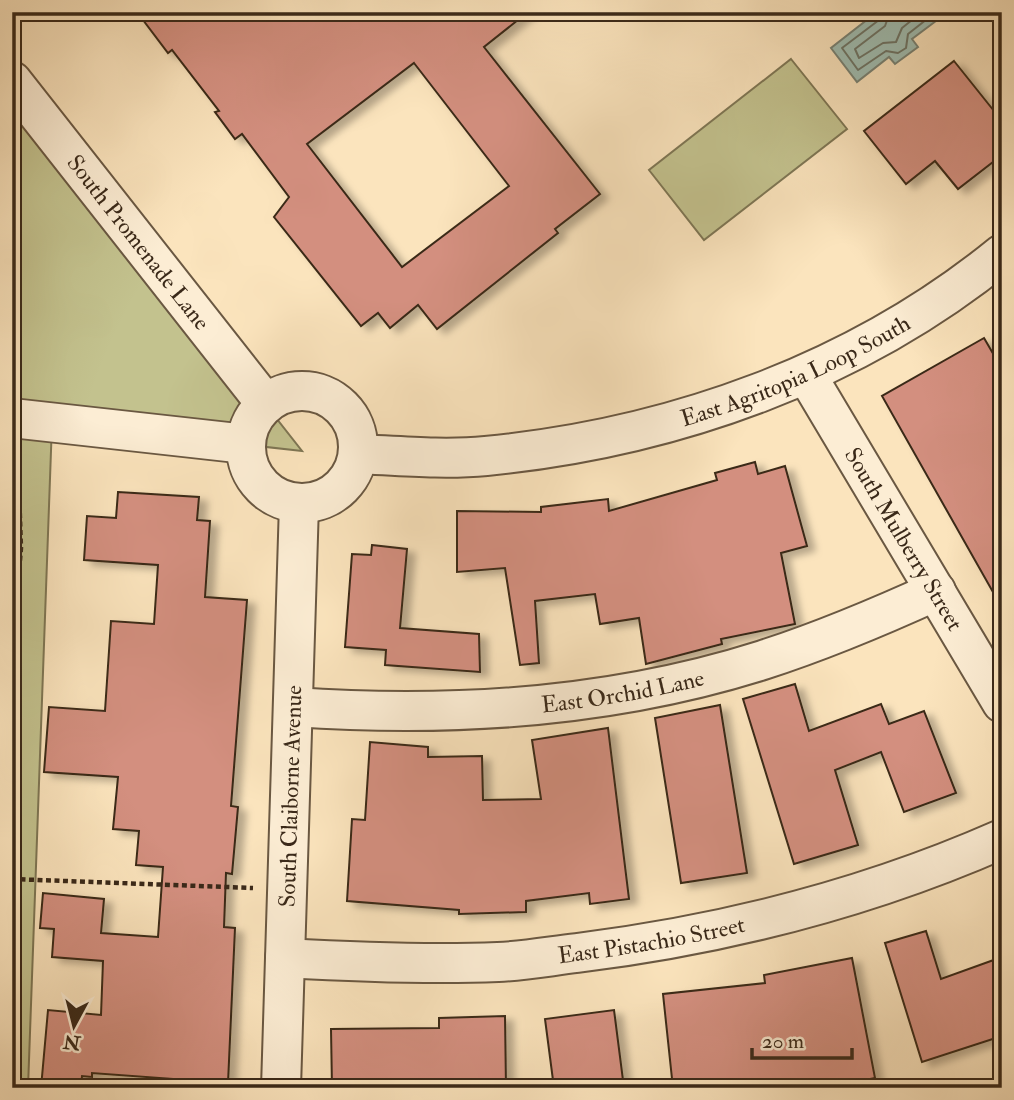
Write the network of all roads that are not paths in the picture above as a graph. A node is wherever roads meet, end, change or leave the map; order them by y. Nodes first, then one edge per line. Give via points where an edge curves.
1 (12, 81) edge
2 (1002, 254) edge
3 (806, 374) junction
4 (266, 404) junction
5 (12, 418) edge
6 (246, 444) junction
7 (359, 454) junction
8 (299, 504) junction
9 (936, 591) junction
10 (1002, 704) edge
11 (293, 707) junction
12 (1002, 839) edge
13 (285, 958) junction
14 (281, 1088) edge

1 - 4 street, South Promenade Lane
2 - 3 street, East Agritopia Loop South via 957,291
3 - 7 street, East Agritopia Loop South via 663,426 568,445 484,456
3 - 9 street, South Mulberry Street
4 - 6 street via 252,423
4 - 7 street via 301,391 321,394 350,417 358,435
5 - 6 street
6 - 8 street via 255,478 282,500
7 - 8 street via 354,471 332,496
8 - 11 street, South Claiborne Avenue
9 - 10 street, South Mulberry Street
9 - 11 street, East Orchid Lane via 862,625 761,660 645,688 570,701 429,713
11 - 13 street, South Claiborne Avenue
12 - 13 street, East Pistachio Street via 860,892 740,925 627,947 501,962 377,964
13 - 14 street, South Claiborne Avenue

